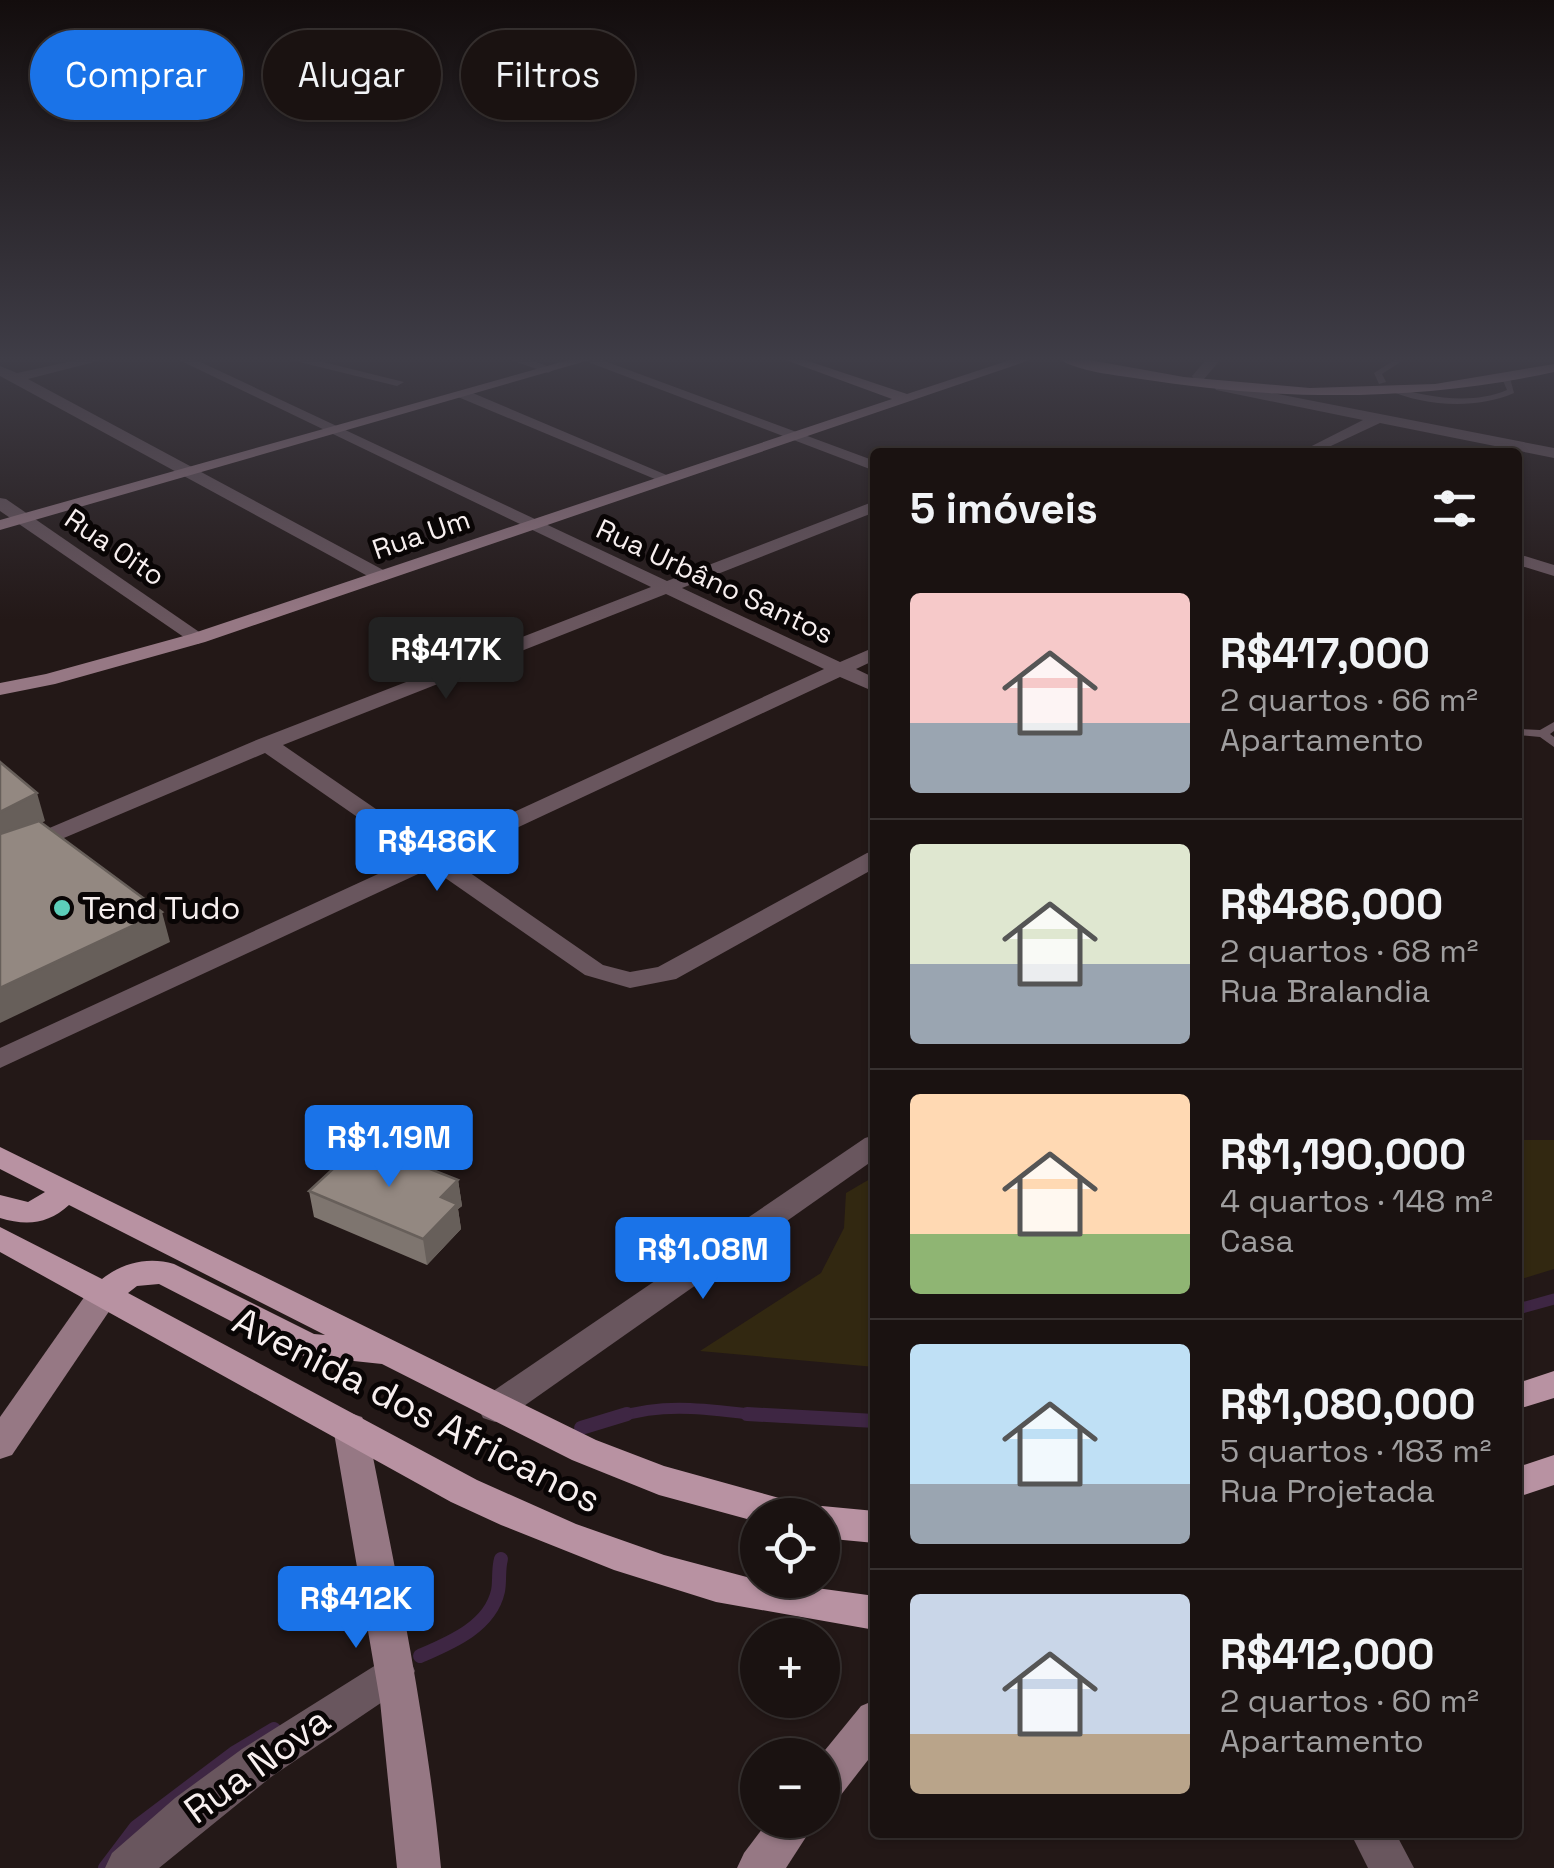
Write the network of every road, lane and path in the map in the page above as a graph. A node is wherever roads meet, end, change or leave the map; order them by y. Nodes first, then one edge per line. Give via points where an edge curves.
1 (139, 446) edge
2 (279, 446) edge
3 (368, 446) edge
4 (588, 446) edge
5 (766, 446) edge
6 (823, 446) edge
7 (1522, 446) edge
8 (1554, 453) edge
9 (870, 464) edge
10 (190, 472) junction
11 (668, 480) junction
12 (0, 503) edge
13 (870, 508) edge
14 (24, 518) junction
15 (0, 525) edge
16 (532, 525) junction
17 (1522, 560) edge
18 (1554, 571) edge
19 (381, 576) junction
20 (668, 588) junction
21 (198, 638) junction
22 (870, 655) edge
23 (839, 669) junction
24 (870, 684) edge
25 (0, 688) edge
26 (1522, 732) edge
27 (1550, 734) edge
28 (267, 744) junction
29 (0, 858) edge
30 (430, 858) junction
31 (870, 861) edge
32 (0, 1059) edge
33 (870, 1148) edge
34 (0, 1156) edge
35 (65, 1190) junction
36 (0, 1206) edge
37 (0, 1238) edge
38 (103, 1295) junction
39 (391, 1355) junction
40 (1554, 1384) edge
41 (1522, 1395) edge
42 (495, 1408) junction
43 (350, 1426) junction
44 (0, 1444) edge
45 (1554, 1470) edge
46 (1522, 1481) edge
47 (740, 1502) edge
48 (840, 1524) edge
49 (870, 1527) edge
50 (870, 1613) edge
51 (395, 1671) junction
52 (870, 1724) edge
53 (840, 1763) edge
54 (782, 1838) edge
55 (1374, 1838) edge
56 (126, 1868) edge
57 (419, 1868) edge
58 (759, 1868) edge
59 (1392, 1868) edge

1 - 10 street
2 - 10 main road
3 - 16 street, Rua Urbâno Santos
4 - 11 street
5 - 11 main road, Rua Um
6 - 9 street
7 - 8 street
10 - 14 main road
10 - 19 street
11 - 16 main road, Rua Um
12 - 14 street, Rua Oito
13 - 20 street
14 - 15 main road
14 - 21 street, Rua Oito
16 - 19 main road, Rua Um
16 - 20 street, Rua Urbâno Santos
17 - 18 street
19 - 21 main road, Rua Um
20 - 23 street, Rua Urbâno Santos
20 - 28 street
21 - 25 main road, Rua Um
22 - 23 street
23 - 24 street, Rua Urbâno Santos
23 - 30 street
26 - 27 lane
28 - 29 street
28 - 30 street
30 - 31 street via 594,970 632,982 667,973
30 - 32 street
33 - 42 street
34 - 35 main road, Avenida dos Africanos
35 - 36 main road via 36,1214
35 - 39 main road, Avenida dos Africanos
37 - 38 main road, Avenida dos Africanos
38 - 39 main road via 129,1275 163,1272 309,1346
38 - 43 main road, Avenida dos Africanos
38 - 44 main road
39 - 42 main road, Avenida dos Africanos
40 - 41 main road
42 - 47 main road, Avenida dos Africanos via 659,1480
43 - 50 main road, Avenida dos Africanos via 539,1527 642,1566 728,1591
43 - 51 main road
45 - 46 main road
48 - 49 main road
51 - 56 street, Rua Nova via 271,1750
51 - 57 main road
52 - 53 main road
54 - 58 main road
55 - 59 street

